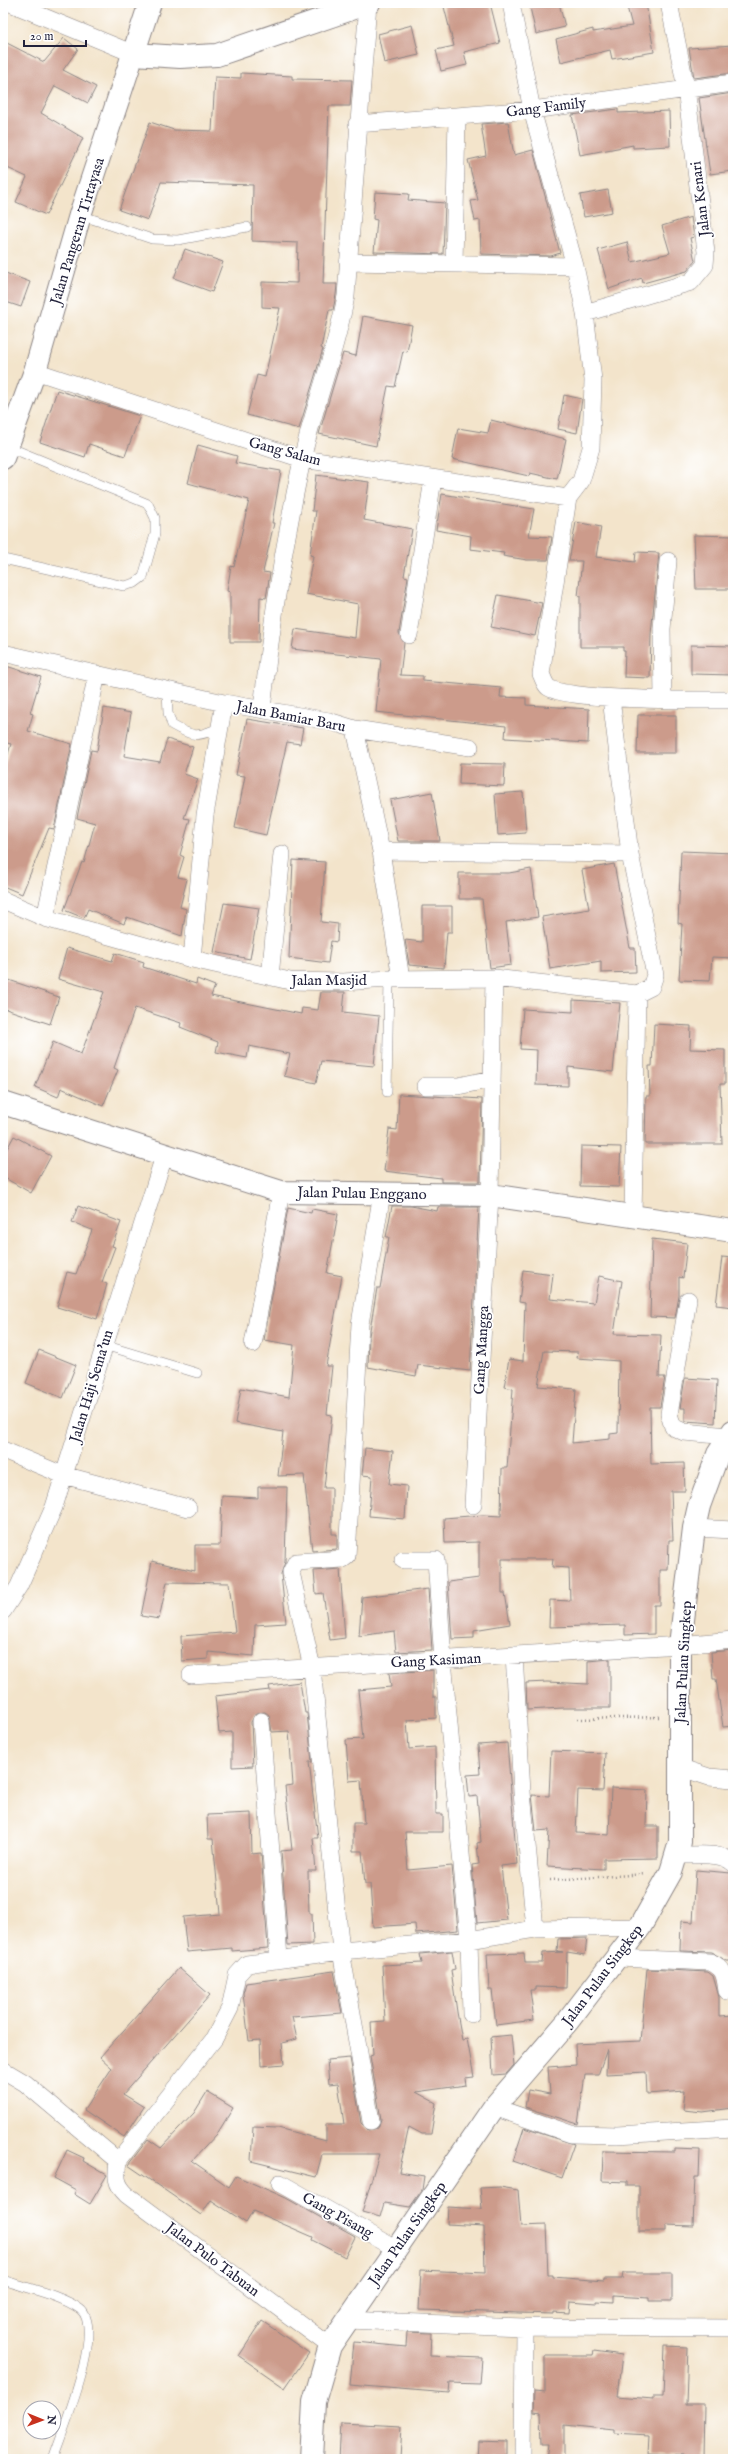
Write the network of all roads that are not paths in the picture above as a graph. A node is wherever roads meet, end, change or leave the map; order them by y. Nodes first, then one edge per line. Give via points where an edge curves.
1 (10, 3) edge
2 (150, 3) edge
3 (369, 3) edge
4 (511, 3) edge
5 (669, 3) edge
6 (134, 54) junction
7 (733, 83) edge
8 (686, 88) junction
9 (532, 110) junction
10 (457, 116) junction
11 (357, 124) junction
12 (80, 215) junction
13 (247, 227) dead end
14 (348, 262) junction
15 (454, 264) junction
16 (575, 266) junction
17 (585, 313) junction
18 (35, 371) junction
19 (4, 450) edge
20 (302, 459) junction
21 (433, 480) junction
22 (568, 498) junction
23 (3, 559) edge
24 (668, 560) dead end
25 (409, 635) dead end
26 (3, 653) edge
27 (97, 674) junction
28 (167, 690) junction
29 (611, 698) junction
30 (663, 699) junction
31 (733, 700) edge
32 (224, 703) junction
33 (262, 709) junction
34 (220, 726) junction
35 (355, 728) junction
36 (470, 747) dead end
37 (381, 851) junction
38 (282, 854) dead end
39 (630, 854) junction
40 (3, 900) edge
41 (45, 918) junction
42 (192, 959) junction
43 (270, 977) junction
44 (494, 978) junction
45 (395, 979) junction
46 (637, 994) junction
47 (492, 1078) junction
48 (425, 1086) dead end
49 (387, 1092) dead end
50 (3, 1103) edge
51 (164, 1156) junction
52 (281, 1192) junction
53 (382, 1193) junction
54 (490, 1196) junction
55 (633, 1217) junction
56 (733, 1232) edge
57 (688, 1300) dead end
58 (253, 1344) dead end
59 (104, 1345) junction
60 (197, 1373) dead end
61 (731, 1434) edge
62 (3, 1450) edge
63 (63, 1475) junction
64 (473, 1506) dead end
65 (188, 1508) dead end
66 (694, 1528) junction
67 (733, 1530) edge
68 (403, 1560) dead end
69 (3, 1611) edge
70 (733, 1640) edge
71 (680, 1645) junction
72 (514, 1655) junction
73 (443, 1660) junction
74 (312, 1668) junction
75 (191, 1675) dead end
76 (261, 1721) dead end
77 (679, 1767) junction
78 (733, 1779) edge
79 (733, 1863) edge
80 (674, 1864) junction
81 (640, 1927) junction
82 (535, 1929) junction
83 (469, 1940) junction
84 (340, 1951) junction
85 (279, 1958) junction
86 (618, 1958) junction
87 (727, 1991) dead end
88 (470, 2014) dead end
89 (3, 2070) edge
90 (494, 2107) junction
91 (371, 2120) dead end
92 (733, 2128) edge
93 (118, 2161) junction
94 (280, 2183) dead end
95 (396, 2248) junction
96 (3, 2280) edge
97 (347, 2320) junction
98 (524, 2328) junction
99 (733, 2328) edge
100 (330, 2346) junction
101 (53, 2459) edge
102 (311, 2459) edge
103 (523, 2459) edge

1 - 6 street
2 - 6 street, Jalan Pangeran Tirtayasa
3 - 6 street via 217,54 180,57
3 - 11 street
4 - 9 street
5 - 8 street, Jalan Kenari
6 - 12 street, Jalan Pangeran Tirtayasa
7 - 8 street, Gang Family
8 - 9 street, Gang Family
8 - 17 street, Jalan Kenari via 706,252 704,265 691,282
9 - 10 street, Gang Family
9 - 16 street
10 - 11 street, Gang Family
10 - 15 street
11 - 14 street
12 - 13 lane via 152,239 178,240
12 - 18 street, Jalan Pangeran Tirtayasa
14 - 15 street
14 - 20 street via 341,325
15 - 16 street
16 - 17 street
17 - 22 street via 593,380 591,448 581,481
18 - 19 street, Jalan Pangeran Tirtayasa
18 - 20 street, Gang Salam
19 - 23 lane via 148,504 155,518 155,534 143,577 124,586
20 - 21 street, Gang Salam
20 - 33 street via 273,609
21 - 22 street, Gang Salam
21 - 25 street
22 - 29 street via 541,674 548,687 559,692
24 - 30 street via 662,628
26 - 27 street, Jalan Bamiar Baru
27 - 28 street, Jalan Bamiar Baru
27 - 41 street
28 - 32 street, Jalan Bamiar Baru
28 - 34 lane via 168,713 172,725 191,736 206,734
29 - 30 street
29 - 39 street
30 - 31 street
32 - 33 street, Jalan Bamiar Baru
32 - 34 street
33 - 35 street, Jalan Bamiar Baru
34 - 42 street via 205,814
35 - 36 street
35 - 37 street, Jalan Bamiar Baru
37 - 39 street
37 - 45 street, Jalan Bamiar Baru
38 - 43 street
39 - 46 street via 655,975 651,987
40 - 41 street, Jalan Masjid
41 - 42 street, Jalan Masjid
42 - 43 street, Jalan Masjid
43 - 45 street, Jalan Masjid via 297,981 343,982
44 - 45 street, Jalan Masjid
44 - 46 street, Jalan Masjid
44 - 47 street, Gang Mangga
45 - 49 lane
46 - 55 street
47 - 48 street via 458,1086
47 - 54 street, Gang Mangga
50 - 51 street, Jalan Pulau Enggano
51 - 52 street, Jalan Pulau Enggano
51 - 59 street, Jalan Haji Sema'un
52 - 53 street, Jalan Pulau Enggano
52 - 58 street
53 - 54 street, Jalan Pulau Enggano
53 - 74 street via 360,1324 347,1556 343,1559 296,1562 291,1572
54 - 55 street, Jalan Pulau Enggano
54 - 64 street, Gang Mangga
55 - 56 street, Jalan Pulau Enggano
57 - 61 street via 669,1414 673,1426 684,1432
59 - 60 lane
59 - 63 street, Jalan Haji Sema'un
61 - 66 street, Jalan Pulau Singkep via 709,1475
62 - 63 street
63 - 65 street
63 - 69 street, Jalan Haji Sema'un via 54,1507 18,1586
66 - 67 street
66 - 71 street, Jalan Pulau Singkep
68 - 73 street via 436,1560
70 - 71 street, Gang Kasiman
71 - 72 street, Gang Kasiman
71 - 77 street, Jalan Pulau Singkep
72 - 73 street, Gang Kasiman
72 - 82 street via 522,1792
73 - 74 street, Gang Kasiman
73 - 83 street
74 - 75 street, Gang Kasiman
74 - 84 street
76 - 85 street
77 - 78 street via 709,1777
77 - 80 street, Jalan Pulau Singkep via 680,1828
79 - 80 street via 728,1858 716,1856
80 - 81 street, Jalan Pulau Singkep
81 - 82 street
81 - 86 street, Jalan Pulau Singkep
82 - 83 street
83 - 84 street
83 - 88 street
84 - 85 street
84 - 91 street
85 - 93 street via 247,1964 237,1974 230,2008 214,2039
86 - 87 street via 710,1962 724,1972
86 - 90 street, Jalan Pulau Singkep
89 - 93 street via 25,2083
90 - 92 street via 571,2134 617,2135
90 - 95 street, Jalan Pulau Singkep
93 - 100 street, Jalan Pulo Tabuan via 118,2187 127,2195
94 - 95 street, Gang Pisang
95 - 97 street, Jalan Pulau Singkep
96 - 101 lane via 64,2301 81,2310 90,2330 87,2356
97 - 98 street
97 - 100 street, Jalan Pulau Singkep
98 - 99 street
98 - 103 street
100 - 102 street, Jalan Pulau Singkep via 314,2402

